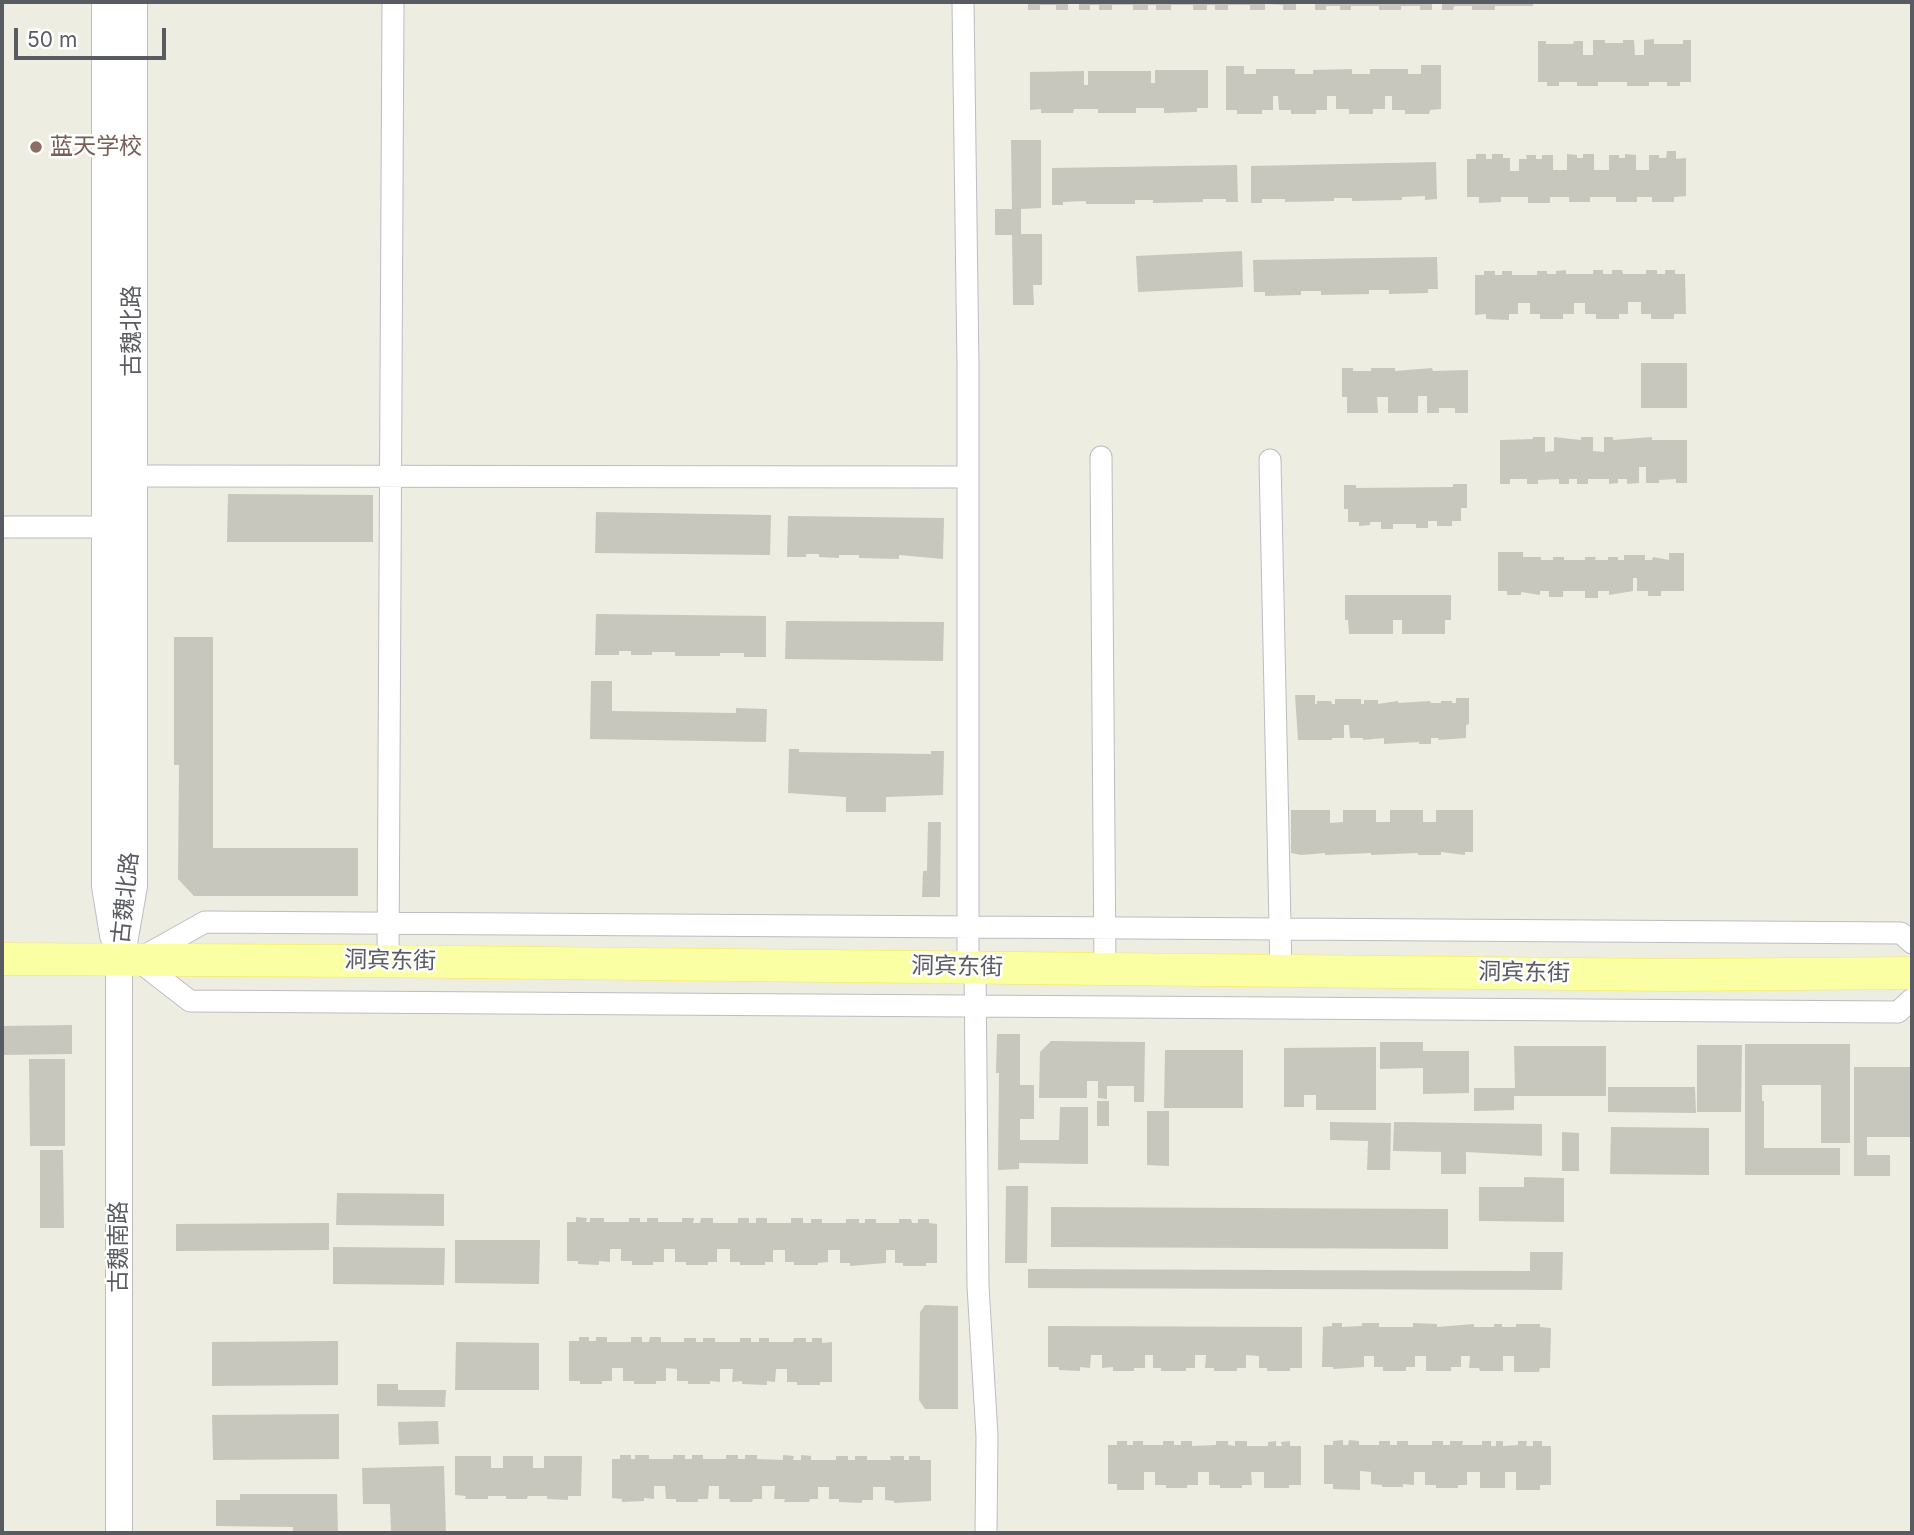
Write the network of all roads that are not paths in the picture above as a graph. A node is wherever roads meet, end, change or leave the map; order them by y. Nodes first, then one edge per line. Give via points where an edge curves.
1 (107, 2) edge
2 (132, 2) edge
3 (393, 2) edge
4 (963, 2) edge
5 (1101, 457) dead end
6 (1270, 460) dead end
7 (132, 476) junction
8 (390, 476) junction
9 (968, 477) junction
10 (2, 527) edge
11 (107, 527) junction
12 (388, 923) junction
13 (968, 927) junction
14 (1105, 928) junction
15 (1280, 929) junction
16 (1912, 943) edge
17 (2, 959) edge
18 (128, 960) junction
19 (388, 961) junction
20 (971, 968) junction
21 (1105, 969) junction
22 (1281, 971) junction
23 (1912, 973) edge
24 (1912, 999) edge
25 (975, 1007) junction
26 (119, 1533) edge
27 (986, 1533) edge

1 - 11 main road, 古魏北路
2 - 7 main road, 古魏北路
3 - 8 street
4 - 9 street
5 - 14 street
6 - 15 street
7 - 8 street
7 - 18 main road, 古魏北路
8 - 9 street
8 - 12 street
9 - 13 street
10 - 11 street
11 - 18 main road, 古魏北路 via 107,886
12 - 13 street
12 - 18 street via 205,922
12 - 19 street
13 - 14 street
13 - 20 street
14 - 15 street
14 - 21 street
15 - 16 street via 1901,933
15 - 22 street
17 - 18 main road, 洞宾东街
18 - 19 main road, 洞宾东街
18 - 25 street via 190,1002
18 - 26 street, 古魏南路
19 - 20 main road, 洞宾东街
20 - 21 main road, 洞宾东街
20 - 25 street
21 - 22 main road, 洞宾东街
22 - 23 main road, 洞宾东街
24 - 25 street via 1898,1012
25 - 27 street

